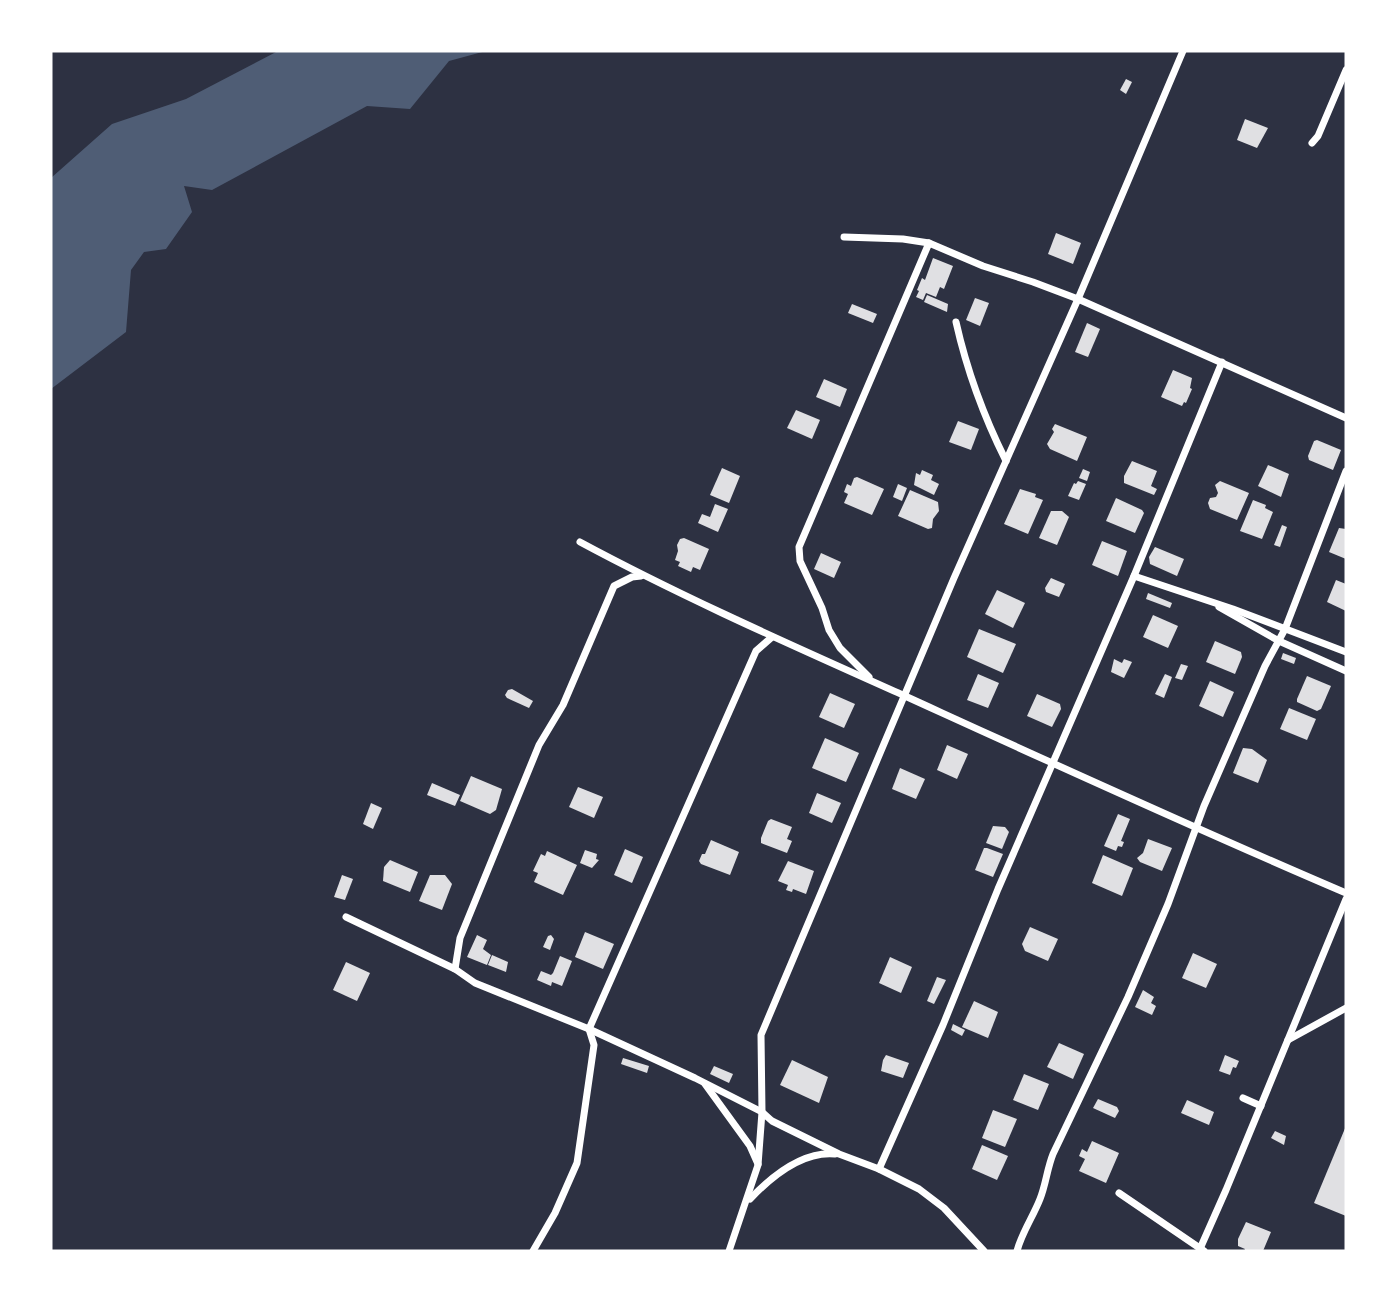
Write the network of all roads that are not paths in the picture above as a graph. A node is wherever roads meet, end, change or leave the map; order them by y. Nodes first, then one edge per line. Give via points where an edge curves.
1 (1183, 51) edge
2 (1346, 70) edge
3 (1312, 143) dead end
4 (844, 237) dead end
5 (929, 243) junction
6 (1078, 299) junction
7 (956, 323) dead end
8 (1222, 362) junction
9 (1346, 418) edge
10 (1006, 461) junction
11 (1346, 471) edge
12 (580, 542) dead end
13 (642, 575) junction
14 (1134, 576) junction
15 (1210, 601) junction
16 (1285, 629) junction
17 (772, 637) junction
18 (1279, 641) junction
19 (1346, 652) edge
20 (1346, 671) edge
21 (875, 683) junction
22 (905, 696) junction
23 (1054, 765) junction
24 (1195, 829) junction
25 (1346, 893) edge
26 (1346, 899) edge
27 (346, 917) dead end
28 (454, 970) junction
29 (1346, 1007) edge
30 (589, 1029) junction
31 (1287, 1040) junction
32 (704, 1082) junction
33 (1243, 1098) dead end
34 (1261, 1106) junction
35 (762, 1112) junction
36 (839, 1154) junction
37 (758, 1165) junction
38 (879, 1169) junction
39 (1119, 1193) dead end
40 (747, 1202) junction
41 (1201, 1250) edge
42 (533, 1251) edge
43 (729, 1251) edge
44 (984, 1251) edge
45 (1017, 1251) edge

1 - 6 street
2 - 3 street
4 - 5 street
5 - 6 street
5 - 21 street via 799,547 800,561 839,648
6 - 8 street
6 - 10 street
7 - 10 street via 978,400
8 - 9 street
8 - 14 street
10 - 22 street
11 - 16 street
12 - 13 street
13 - 17 street
13 - 28 street via 614,586 563,705 540,745 460,938
14 - 15 street
14 - 23 street
15 - 16 street
15 - 18 street
16 - 18 street
16 - 19 street
17 - 21 street
17 - 30 street via 756,652
18 - 20 street
18 - 24 street
21 - 22 street
22 - 23 street
22 - 35 street via 761,1035
23 - 24 street
23 - 38 street
24 - 25 street
24 - 45 street via 1128,997 1053,1154 1041,1197
26 - 31 street
27 - 28 street
28 - 30 street via 475,983
29 - 31 street
30 - 32 street
30 - 42 street via 594,1045 577,1163
31 - 34 street
32 - 35 street
32 - 37 street via 750,1146
33 - 34 street
34 - 41 street
35 - 36 street
35 - 37 street
36 - 38 street
36 - 40 street via 820,1153 797,1163
37 - 40 street
38 - 44 street via 944,1208
39 - 41 street
40 - 43 street

